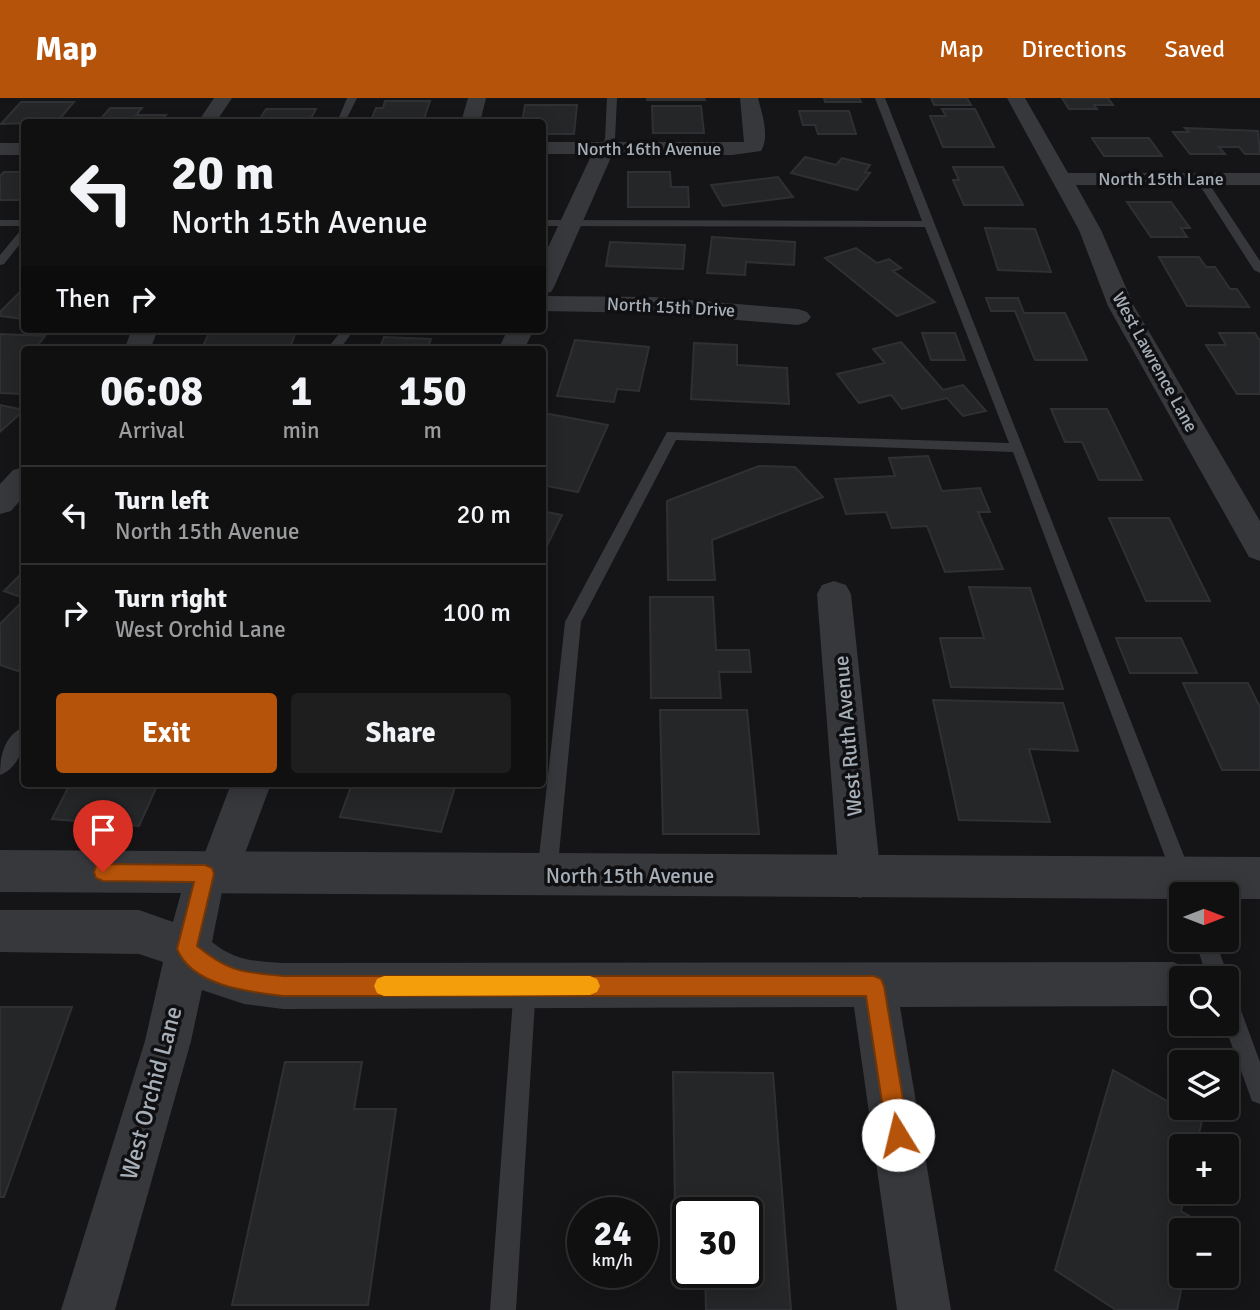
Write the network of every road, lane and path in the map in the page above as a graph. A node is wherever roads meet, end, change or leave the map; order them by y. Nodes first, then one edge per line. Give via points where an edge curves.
1 (223, 98) edge
2 (352, 98) edge
3 (477, 98) edge
4 (612, 98) edge
5 (749, 98) edge
6 (880, 98) edge
7 (1016, 98) edge
8 (210, 119) edge
9 (342, 119) edge
10 (472, 119) edge
11 (546, 148) edge
12 (605, 148) junction
13 (0, 149) edge
14 (21, 149) edge
15 (1200, 178) junction
16 (1260, 178) edge
17 (1063, 179) junction
18 (0, 223) edge
19 (21, 223) edge
20 (546, 223) edge
21 (573, 223) junction
22 (929, 224) junction
23 (21, 237) edge
24 (0, 262) edge
25 (1260, 270) edge
26 (546, 279) edge
27 (546, 303) edge
28 (798, 317) dead end
29 (1018, 449) junction
30 (21, 480) edge
31 (0, 503) edge
32 (1260, 550) edge
33 (834, 594) dead end
34 (21, 739) edge
35 (0, 766) edge
36 (250, 787) edge
37 (0, 871) edge
38 (211, 874) junction
39 (547, 875) junction
40 (860, 878) junction
41 (1260, 878) edge
42 (1184, 882) edge
43 (1223, 882) edge
44 (1169, 886) edge
45 (0, 931) edge
46 (187, 949) junction
47 (1169, 984) edge
48 (525, 985) junction
49 (874, 986) junction
50 (1239, 1035) edge
51 (1260, 1093) edge
52 (88, 1310) edge
53 (503, 1310) edge
54 (925, 1310) edge

1 - 8 street
2 - 9 lane
3 - 10 street
4 - 12 lane via 610,139
5 - 12 street, North 16th Avenue via 754,147
6 - 22 lane
7 - 17 street, West Lawrence Lane
11 - 12 street, North 16th Avenue
12 - 21 street
13 - 14 street
15 - 16 street, North 15th Lane
15 - 17 street, North 15th Lane
15 - 25 lane
17 - 32 street, West Lawrence Lane via 1121,306
18 - 19 lane
20 - 21 lane
21 - 22 lane
21 - 26 street
22 - 29 lane
23 - 24 lane
27 - 28 street, North 15th Drive via 654,305
29 - 39 lane via 672,435 573,622
29 - 42 lane
30 - 31 street
33 - 40 street, West Ruth Avenue
34 - 35 lane
36 - 38 street, West Orchid Lane
37 - 38 street, North 15th Avenue
38 - 39 street, North 15th Avenue
38 - 46 street, West Orchid Lane
39 - 40 street, North 15th Avenue
40 - 44 street, North 15th Avenue
41 - 43 street, North 15th Avenue
45 - 46 street via 139,932
46 - 48 street via 214,972 244,982 283,986
46 - 52 street, West Orchid Lane via 168,1041
47 - 49 street
48 - 49 street
48 - 53 lane
49 - 54 street
50 - 51 lane

